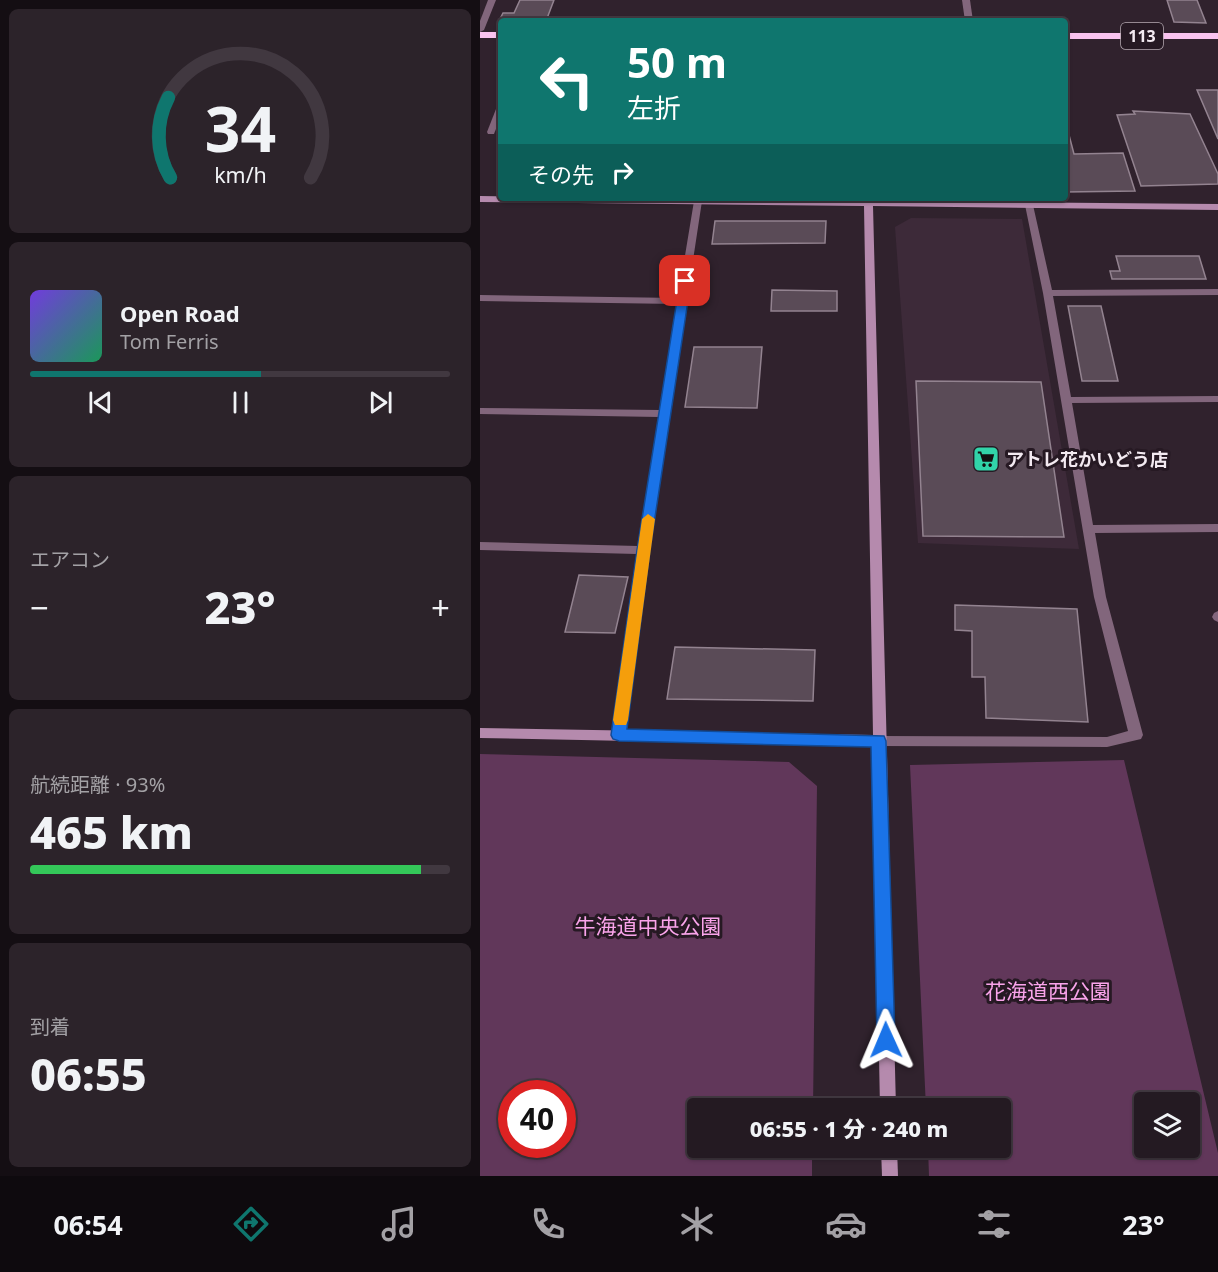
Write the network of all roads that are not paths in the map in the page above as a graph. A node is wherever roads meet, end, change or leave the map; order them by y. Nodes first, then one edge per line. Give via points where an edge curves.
1 (492, 0) edge
2 (966, 0) edge
3 (969, 18) edge
4 (480, 30) edge
5 (480, 35) edge
6 (498, 35) edge
7 (1068, 36) edge
8 (1218, 36) edge
9 (498, 114) edge
10 (491, 132) dead end
11 (498, 198) edge
12 (480, 199) edge
13 (698, 201) edge
14 (868, 201) edge
15 (900, 201) edge
16 (1029, 205) junction
17 (1218, 207) edge
18 (1218, 292) edge
19 (1047, 293) junction
20 (480, 298) edge
21 (682, 301) junction
22 (1218, 399) edge
23 (1066, 400) junction
24 (480, 411) edge
25 (666, 414) junction
26 (1218, 528) edge
27 (1088, 529) junction
28 (480, 546) edge
29 (643, 550) junction
30 (480, 732) edge
31 (619, 735) junction
32 (878, 741) junction
33 (888, 1098) edge
34 (889, 1158) edge
35 (890, 1176) edge

1 - 4 street
2 - 3 street
5 - 6 highway
7 - 8 highway, 113
9 - 10 street
11 - 12 street
13 - 21 street
14 - 32 street
15 - 16 street
16 - 17 street
16 - 19 street
18 - 19 street
19 - 23 street
20 - 21 street
21 - 25 street
22 - 23 street
23 - 27 street
24 - 25 street
25 - 29 street
26 - 27 street
27 - 32 street via 1100,597 1136,735 1107,742
28 - 29 street
29 - 31 street
30 - 31 street
31 - 32 street
32 - 33 street
34 - 35 street

